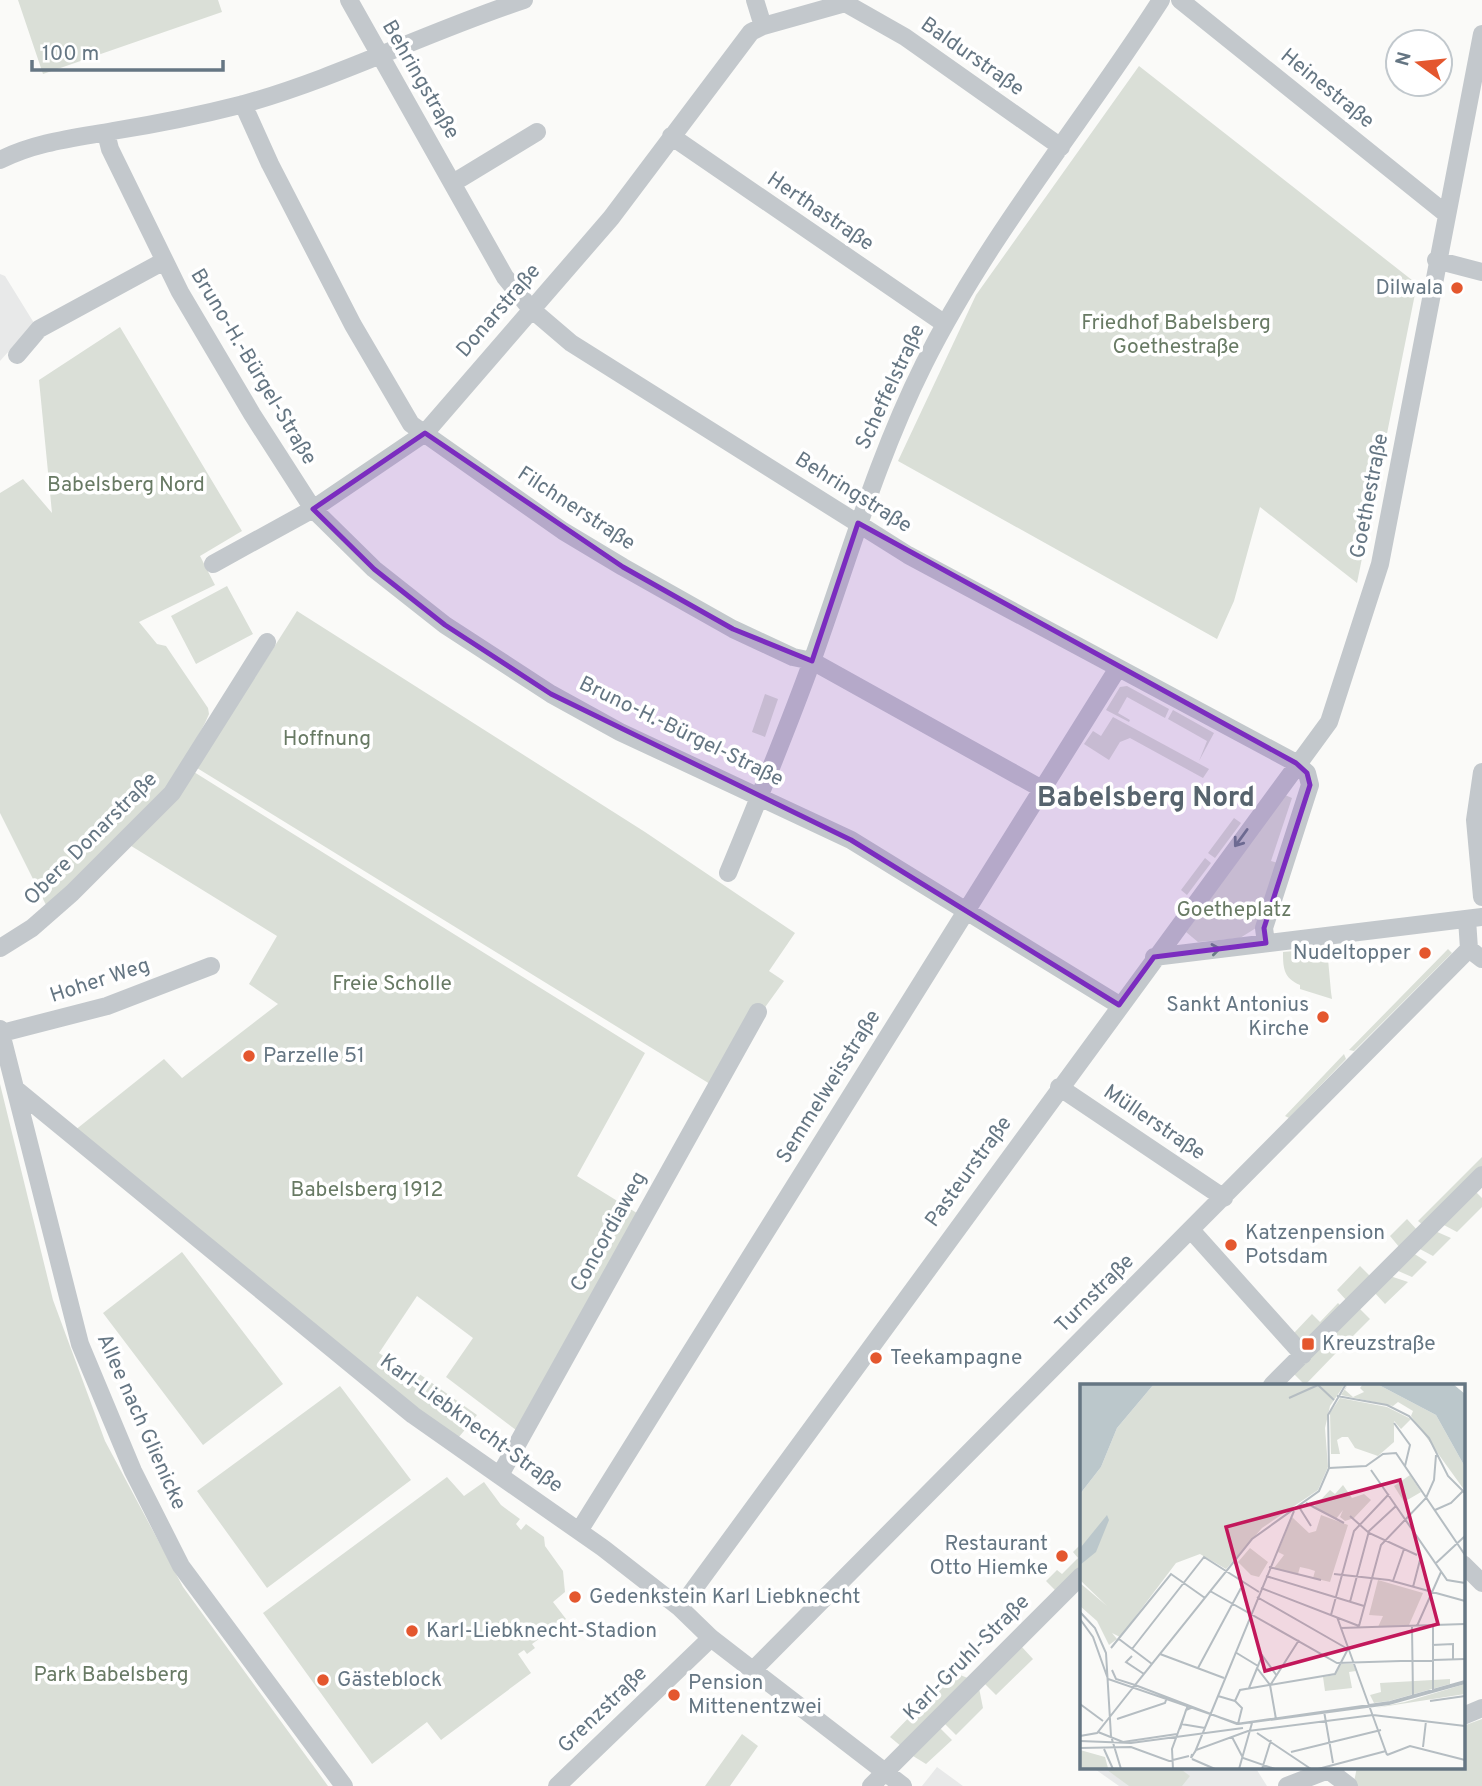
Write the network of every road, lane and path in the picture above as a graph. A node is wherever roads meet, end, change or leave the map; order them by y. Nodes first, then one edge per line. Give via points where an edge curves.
1 (349, 0) edge
2 (524, 0) edge
3 (755, 0) edge
4 (1161, 0) edge
5 (1180, 0) edge
6 (814, 6) edge
7 (763, 26) junction
8 (1482, 33) edge
9 (381, 56) junction
10 (1479, 60) edge
11 (243, 104) junction
12 (537, 132) dead end
13 (106, 133) junction
14 (671, 136) junction
15 (1061, 148) junction
16 (0, 160) edge
17 (453, 183) junction
18 (1445, 213) junction
19 (1436, 260) junction
20 (164, 261) junction
21 (1482, 272) edge
22 (530, 308) junction
23 (945, 324) junction
24 (17, 355) dead end
25 (425, 433) junction
26 (313, 509) junction
27 (858, 523) junction
28 (213, 564) dead end
29 (267, 642) dead end
30 (812, 662) junction
31 (1118, 668) junction
32 (1296, 764) junction
33 (1482, 772) edge
34 (1042, 789) junction
35 (759, 796) junction
36 (728, 873) dead end
37 (1482, 897) edge
38 (965, 911) junction
39 (1475, 918) edge
40 (1266, 943) junction
41 (0, 948) edge
42 (1476, 954) edge
43 (1154, 957) junction
44 (211, 966) dead end
45 (1119, 1005) junction
46 (758, 1012) dead end
47 (1, 1031) edge
48 (1059, 1087) junction
49 (18, 1091) junction
50 (1482, 1175) edge
51 (1224, 1198) junction
52 (1191, 1230) junction
53 (1303, 1354) junction
54 (1277, 1384) edge
55 (500, 1475) junction
56 (579, 1531) junction
57 (1464, 1565) edge
58 (1080, 1577) edge
59 (1482, 1583) edge
60 (680, 1608) junction
61 (711, 1638) junction
62 (752, 1671) junction
63 (1482, 1708) edge
64 (1464, 1716) edge
65 (1332, 1768) edge
66 (885, 1773) junction
67 (344, 1786) edge
68 (557, 1786) edge
69 (871, 1786) edge
70 (903, 1786) edge
71 (1287, 1786) edge
72 (1349, 1786) edge

1 - 9 street, Behringstraße
2 - 9 street
3 - 7 street
4 - 15 street, Scheffelstraße
5 - 18 street, Heinestraße
6 - 7 street, Baldurstraße
6 - 15 street, Baldurstraße via 845,3 905,37
7 - 14 street, Donarstraße via 751,32
8 - 10 street, Goethestraße
9 - 11 street
9 - 17 street, Behringstraße
10 - 18 street, Goethestraße
11 - 13 street
11 - 25 street, Filchnerstraße via 353,325 411,424
12 - 17 street
13 - 16 street via 43,143
13 - 20 street, Bruno-H.-Bürgel-Straße
14 - 22 street, Donarstraße via 611,218
14 - 23 street, Herthastraße
15 - 23 street, Scheffelstraße via 994,243
17 - 22 street, Behringstraße via 505,278
18 - 19 street, Goethestraße
19 - 21 street
19 - 32 street, Goethestraße via 1380,564 1329,722
20 - 24 street, Bruno-H.-Bürgel-Straße via 39,329
20 - 26 street, Bruno-H.-Bürgel-Straße via 216,355
22 - 25 street, Donarstraße
22 - 27 street, Behringstraße via 571,343
23 - 27 street, Scheffelstraße via 906,402
25 - 26 street, Donarstraße
25 - 30 street, Filchnerstraße via 622,567 733,629
26 - 28 street, Donarstraße
26 - 35 street, Bruno-H.-Bürgel-Straße via 374,569 444,625 551,694 620,732
27 - 30 street, Scheffelstraße
27 - 31 street, Behringstraße via 908,555
29 - 41 street, Obere Donarstraße via 172,793 72,893 32,928
30 - 34 street, Filchnerstraße
30 - 35 street, Scheffelstraße
31 - 32 street, Behringstraße
31 - 34 street, Semmelweisstraße
32 - 40 street via 1307,773 1310,785 1264,928
32 -> 43 street, Pasteurstraße
33 - 37 street via 1475,820
34 - 38 street, Semmelweisstraße
35 - 36 street, Scheffelstraße
35 - 38 street, Bruno-H.-Bürgel-Straße via 851,840
38 - 45 street, Bruno-H.-Bürgel-Straße
38 - 56 street, Semmelweisstraße
39 - 40 street
39 - 42 street
43 -> 40 street
42 - 51 street, Turnstraße
43 - 45 street, Pasteurstraße
44 - 47 street, Hoher Weg via 107,1006
45 - 48 street, Pasteurstraße
46 - 55 street, Concordiaweg
47 - 49 street, Allee nach Glienicke
48 - 51 street, Müllerstraße
48 - 60 street, Pasteurstraße
49 - 55 street, Karl-Liebknecht-Straße via 413,1415
49 - 67 street, Allee nach Glienicke via 80,1344 133,1471 181,1566
50 - 53 street
51 - 52 street, Turnstraße
52 - 53 street
52 - 62 street, Turnstraße
53 - 54 street
55 - 56 street, Karl-Liebknecht-Straße
56 - 60 street, Karl-Liebknecht-Straße
57 - 59 street
58 - 66 street, Karl-Gruhl-Straße
60 - 61 street, Karl-Liebknecht-Straße
61 - 62 street, Karl-Liebknecht-Straße
61 - 68 street, Grenzstraße
62 - 66 street, Karl-Liebknecht-Straße
63 - 64 street
65 - 71 street
65 - 72 street
66 - 69 street, Karl-Gruhl-Straße
66 - 70 street, Karl-Liebknecht-Straße

